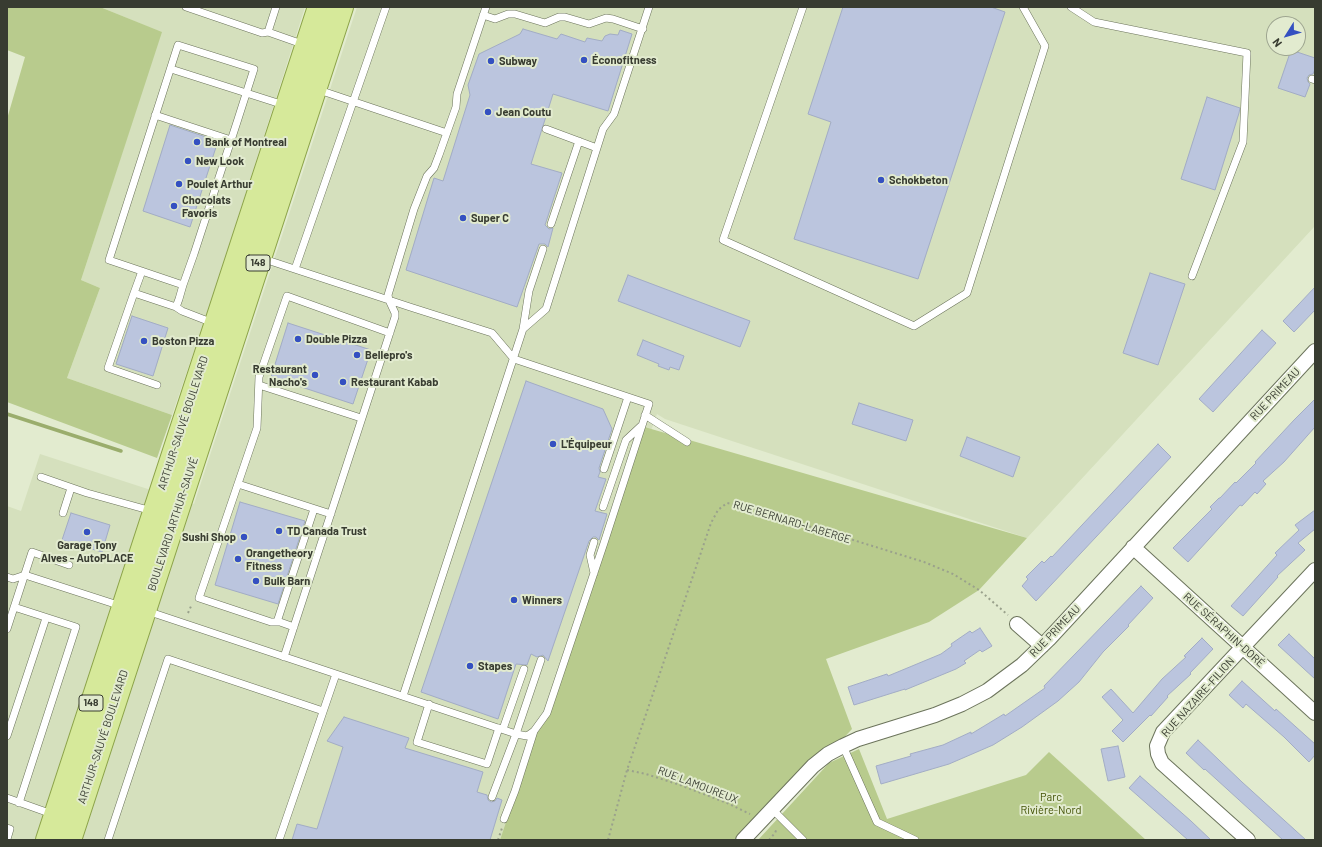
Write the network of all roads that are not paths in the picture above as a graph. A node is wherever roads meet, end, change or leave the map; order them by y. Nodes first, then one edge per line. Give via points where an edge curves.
1 (186, 7) edge
2 (276, 7) edge
3 (319, 7) edge
4 (342, 7) edge
5 (386, 7) edge
6 (486, 7) edge
7 (650, 7) edge
8 (803, 7) edge
9 (1023, 7) edge
10 (1071, 7) edge
11 (196, 9) edge
12 (483, 15) junction
13 (643, 29) junction
14 (268, 32) junction
15 (317, 49) junction
16 (171, 69) junction
17 (305, 86) junction
18 (246, 93) junction
19 (353, 101) junction
20 (297, 109) junction
21 (155, 115) junction
22 (546, 129) dead end
23 (447, 133) junction
24 (231, 140) junction
25 (579, 141) junction
26 (597, 148) junction
27 (551, 224) dead end
28 (543, 249) dead end
29 (250, 254) junction
30 (295, 269) junction
31 (142, 271) junction
32 (1192, 276) dead end
33 (184, 285) junction
34 (134, 293) junction
35 (389, 300) junction
36 (176, 308) junction
37 (226, 328) junction
38 (523, 329) junction
39 (390, 333) junction
40 (1315, 351) edge
41 (514, 359) junction
42 (157, 385) dead end
43 (259, 385) junction
44 (628, 397) junction
45 (645, 415) junction
46 (361, 418) junction
47 (641, 426) junction
48 (687, 442) dead end
49 (604, 469) dead end
50 (41, 477) dead end
51 (238, 484) junction
52 (71, 488) junction
53 (603, 507) dead end
54 (314, 509) junction
55 (63, 513) dead end
56 (330, 514) junction
57 (164, 515) junction
58 (594, 542) dead end
59 (1133, 546) junction
60 (69, 565) dead end
61 (1315, 570) edge
62 (594, 573) junction
63 (25, 575) junction
64 (7, 576) edge
65 (14, 607) junction
66 (134, 609) junction
67 (46, 618) junction
68 (277, 622) junction
69 (1017, 624) road end
70 (294, 627) junction
71 (7, 629) edge
72 (1042, 646) junction
73 (1243, 646) junction
74 (284, 657) junction
75 (541, 660) dead end
76 (524, 669) dead end
77 (336, 674) junction
78 (403, 696) junction
79 (429, 704) junction
80 (323, 710) junction
81 (1315, 713) edge
82 (501, 729) junction
83 (534, 731) junction
84 (516, 734) junction
85 (7, 736) edge
86 (843, 746) junction
87 (492, 797) dead end
88 (7, 798) edge
89 (19, 803) junction
90 (772, 809) junction
91 (504, 819) road end
92 (66, 823) edge
93 (7, 828) edge
94 (7, 839) edge
95 (47, 840) edge
96 (108, 840) edge
97 (279, 840) edge
98 (744, 840) edge
99 (803, 840) edge
100 (915, 840) edge
101 (1248, 840) edge

1 - 11 lane
2 - 14 lane
3 - 15 main road, ARTHUR-SAUVÉ BOULEVARD / 148
4 - 15 main road, 148
5 - 19 lane
6 - 12 lane
7 - 13 lane
8 - 9 lane via 723,240 914,326 967,293 1045,46
10 - 32 lane via 1094,22 1247,52 1243,142
11 - 14 lane via 262,33
12 - 13 lane via 495,19 515,14 545,23 559,17 588,24 611,18
12 - 23 lane
13 - 26 lane via 614,114 603,129
14 - 15 lane
15 - 17 main road, ARTHUR-SAUVÉ BOULEVARD / 148
16 - 18 lane
16 - 18 lane via 178,45 254,68
16 - 21 lane
17 - 19 lane
17 - 20 main road, ARTHUR-SAUVÉ BOULEVARD / 148
18 - 20 lane
18 - 24 lane
19 - 23 lane
19 - 30 lane
20 - 29 main road, ARTHUR-SAUVÉ BOULEVARD / 148
21 - 24 lane
21 - 31 lane via 109,260
22 - 25 lane
23 - 35 lane via 436,165 426,176 414,209 389,292
24 - 33 lane
25 - 26 lane
25 - 27 lane
26 - 38 lane via 546,309
28 - 38 lane via 530,291
29 - 30 lane
29 - 37 main road, ARTHUR-SAUVÉ BOULEVARD / 148
30 - 35 lane
31 - 33 lane
31 - 34 lane
33 - 36 lane
34 - 36 lane
34 - 42 lane via 108,368
35 - 39 lane via 395,313
35 - 41 lane via 492,333
36 - 37 lane
37 - 57 main road, ARTHUR-SAUVÉ BOULEVARD / 148
38 - 41 lane
39 - 43 lane via 287,296
39 - 46 lane
40 - 59 street, RUE PRIMEAU
41 - 44 lane
41 - 78 lane
43 - 46 lane
43 - 51 lane via 257,428
44 - 45 lane via 649,404
44 - 49 lane
45 - 47 lane
45 - 48 lane
46 - 56 lane
47 - 53 lane via 626,440
47 - 62 lane
50 - 52 lane
51 - 54 lane
51 - 68 lane via 199,598
52 - 55 lane
52 - 57 lane
54 - 56 lane
54 - 68 lane
56 - 70 lane
57 - 66 main road, ARTHUR-SAUVÉ BOULEVARD / 148
58 - 62 lane via 590,554
59 - 72 street, RUE PRIMEAU
59 - 73 street, RUE SÉRAPHIN-DORÉ
60 - 63 lane via 32,552
61 - 73 street, RUE NAZAIRE-FILION
62 - 83 lane via 547,714
63 - 64 lane via 13,579
63 - 65 lane
63 - 66 lane
65 - 67 lane
65 - 71 lane
66 - 74 lane
66 - 92 main road, ARTHUR-SAUVÉ BOULEVARD / 148
67 - 85 lane
67 - 89 lane via 76,627
68 - 70 lane
69 - 72 street
70 - 74 lane
72 - 86 street, RUE PRIMEAU via 1005,678 962,704
73 - 81 street, RUE SÉRAPHIN-DORÉ
73 - 101 street, RUE NAZAIRE-FILION via 1163,732 1157,746 1162,763
74 - 77 lane
75 - 84 lane
76 - 82 lane
77 - 78 lane
77 - 80 lane
78 - 79 lane
79 - 82 lane
79 - 82 lane via 417,742 487,764
80 - 96 lane via 168,659
80 - 97 lane
82 - 84 lane
83 - 84 lane via 527,736
83 - 91 lane
84 - 87 lane
86 - 90 street, RUE PRIMEAU via 813,766
86 - 100 lane via 877,822
88 - 89 lane
89 - 92 lane
90 - 98 street, RUE PRIMEAU
90 - 99 lane
92 - 95 main road, ARTHUR-SAUVÉ BOULEVARD / 148
93 - 94 lane via 10,829

